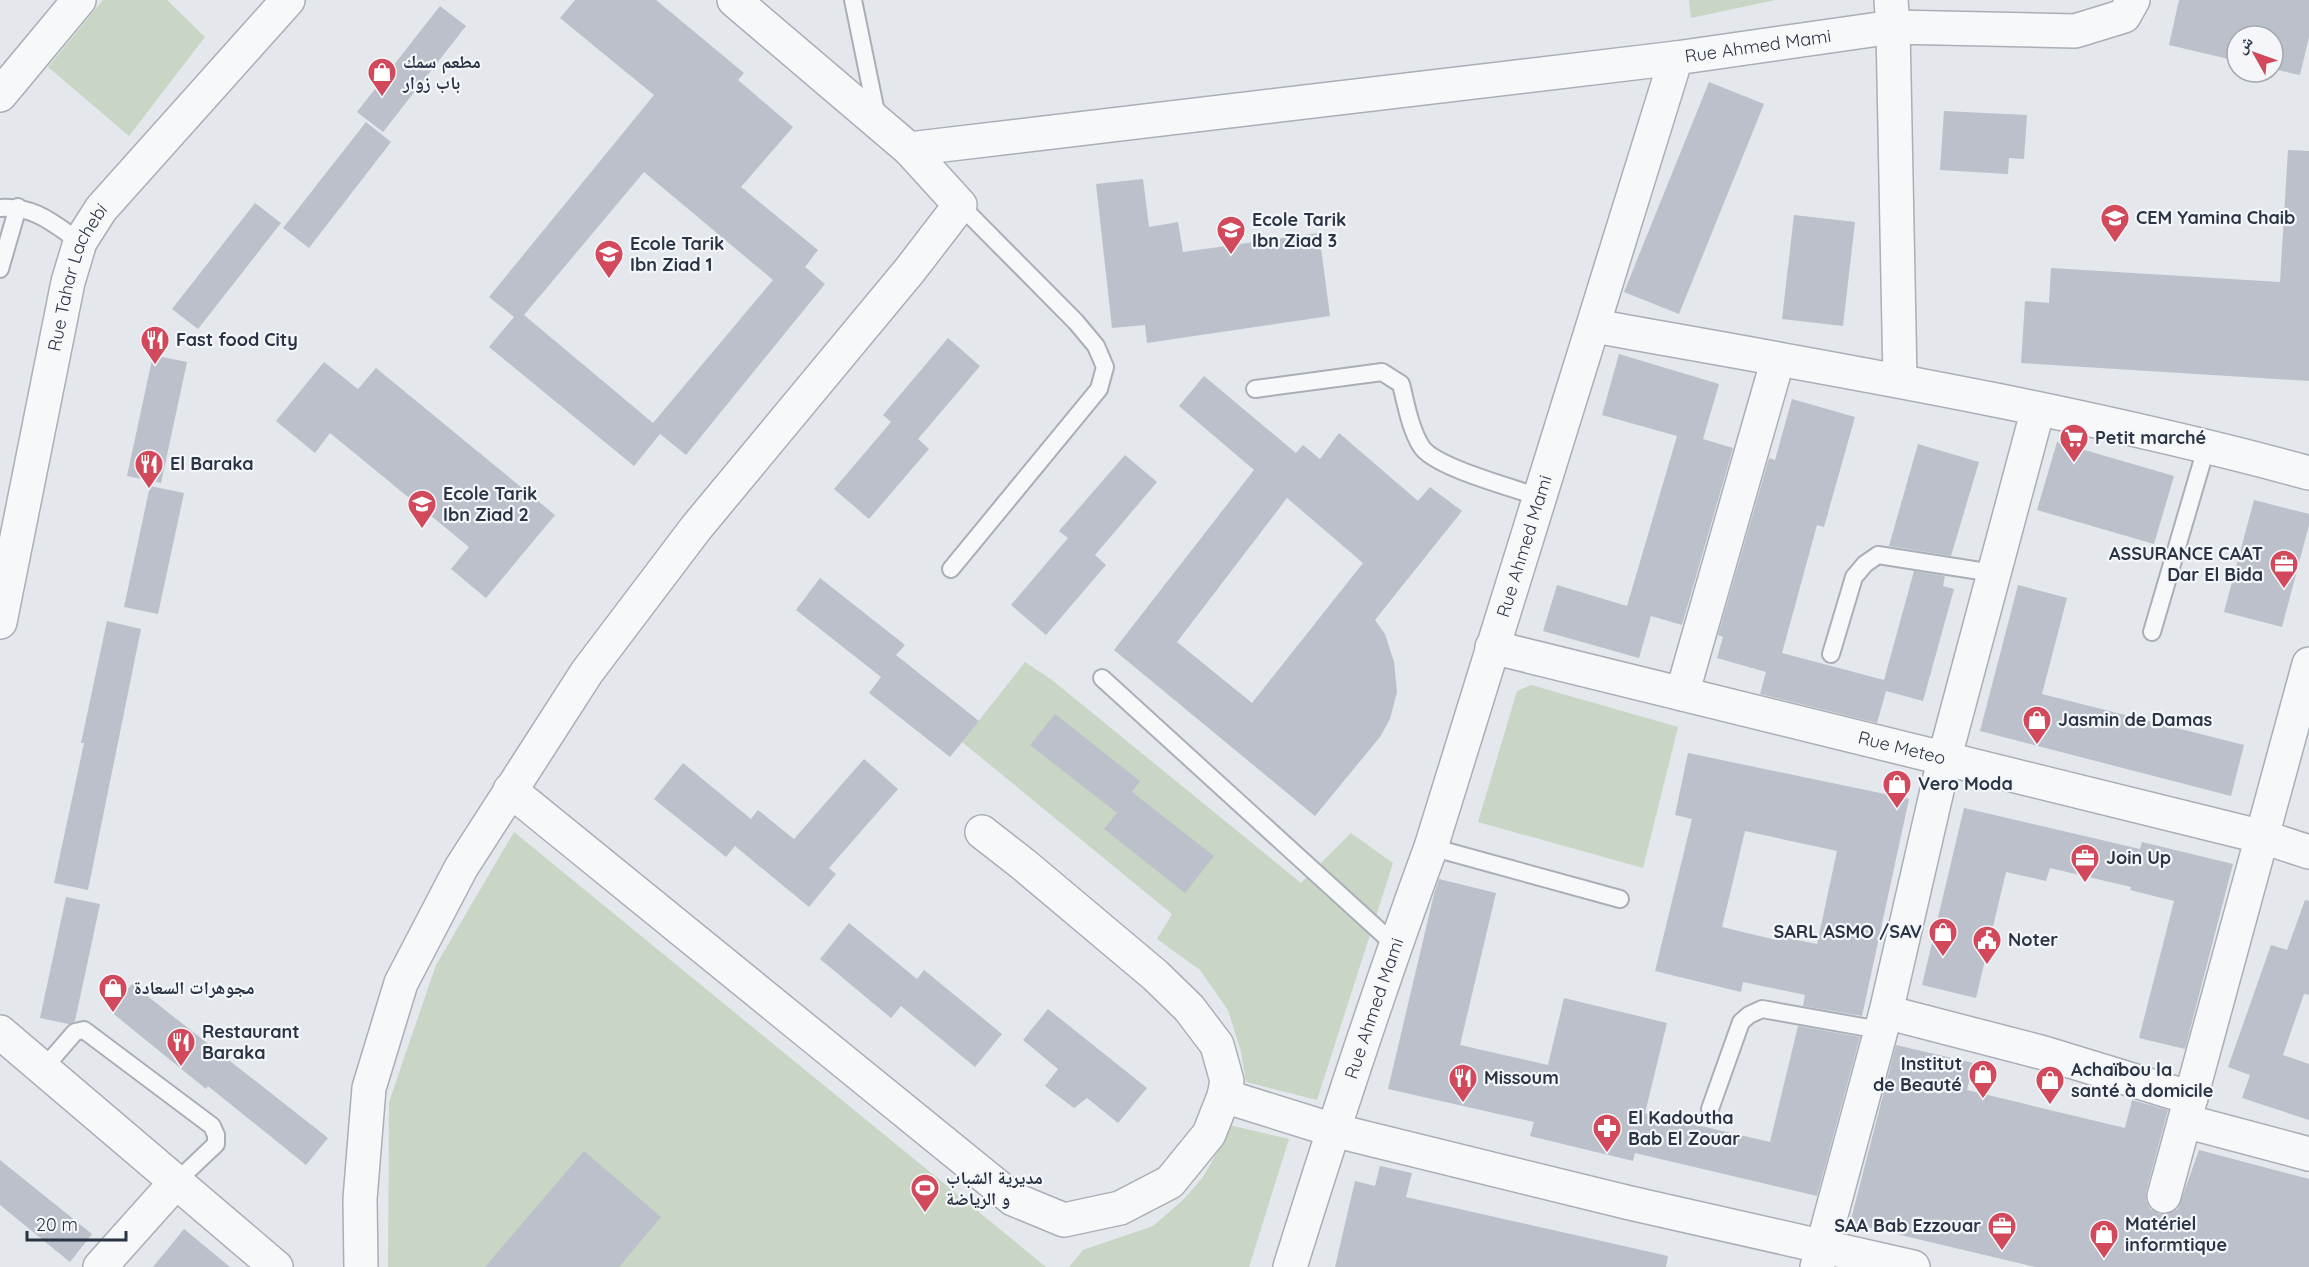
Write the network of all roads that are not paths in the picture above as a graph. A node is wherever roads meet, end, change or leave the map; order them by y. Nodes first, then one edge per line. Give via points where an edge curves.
1 (79, 0) edge
2 (288, 0) edge
3 (734, 0) edge
4 (853, 0) edge
5 (2133, 0) edge
6 (1892, 13) edge
7 (1676, 58) junction
8 (0, 95) edge
9 (878, 123) junction
10 (909, 149) junction
11 (960, 205) junction
12 (18, 207) junction
13 (0, 208) edge
14 (80, 242) junction
15 (0, 269) edge
16 (1594, 326) junction
17 (1778, 359) junction
18 (1900, 380) junction
19 (1255, 388) dead end
20 (2037, 409) junction
21 (2207, 445) junction
22 (2309, 472) edge
23 (1539, 497) junction
24 (951, 569) dead end
25 (1993, 573) junction
26 (0, 621) edge
27 (2152, 632) dead end
28 (1492, 647) junction
29 (1831, 654) dead end
30 (2309, 664) edge
31 (1102, 678) dead end
32 (1682, 694) junction
33 (1944, 760) junction
34 (510, 790) junction
35 (982, 832) dead end
36 (2263, 837) junction
37 (1431, 847) junction
38 (2309, 852) edge
39 (1620, 898) dead end
40 (1395, 945) junction
41 (1883, 1021) junction
42 (0, 1032) edge
43 (43, 1069) junction
44 (1224, 1096) junction
45 (1710, 1109) dead end
46 (2188, 1109) junction
47 (1333, 1130) junction
48 (2309, 1154) edge
49 (176, 1182) junction
50 (2164, 1196) dead end
51 (1819, 1256) edge
52 (100, 1267) edge
53 (276, 1267) edge
54 (361, 1267) edge
55 (1290, 1267) edge
56 (1913, 1267) edge

1 - 8 street
2 - 14 street, Rue Tahar Lachebi via 101,209
3 - 9 street
4 - 9 lane
5 - 6 street, Rue Ahmed Mami via 2124,16 2075,31
6 - 7 street, Rue Ahmed Mami
6 - 18 street
7 - 10 street
7 - 16 street, Rue Ahmed Mami
9 - 10 street
10 - 11 street
11 - 24 lane via 1076,322 1096,346 1105,366 1099,389
11 - 34 street via 696,528 587,672
12 - 13 lane
12 - 14 lane via 43,216
12 - 15 lane
14 - 26 street, Rue Tahar Lachebi via 68,282
16 - 17 street
16 - 23 street, Rue Ahmed Mami
17 - 18 street
17 - 32 street
18 - 20 street
19 - 23 lane via 1382,372 1401,384 1421,448 1440,463
20 - 21 street
20 - 25 street
21 - 22 street
21 - 27 lane
23 - 28 street, Rue Ahmed Mami
25 - 29 lane via 1878,555 1854,577
25 - 33 street
28 - 32 street, Rue Meteo
28 - 37 street, Rue Ahmed Mami
30 - 36 street
31 - 40 lane
32 - 33 street, Rue Meteo
33 - 36 street, Rue Meteo
33 - 41 street
34 - 44 street via 1013,1199 1064,1220 1120,1208 1170,1182 1209,1134
34 - 54 street via 461,868 401,983 369,1088 360,1199
35 - 44 street via 1155,975 1189,1008 1217,1045 1227,1081
36 - 38 street, Rue Meteo
36 - 46 street
37 - 39 lane
37 - 40 street, Rue Ahmed Mami
40 - 47 street, Rue Ahmed Mami
41 - 45 lane via 1762,1009 1749,1015 1741,1022
41 - 46 street via 2044,1053
41 - 51 street
42 - 43 street
43 - 49 street
43 - 49 lane via 75,1032 84,1030 212,1126 216,1144
44 - 47 street
46 - 48 street
46 - 50 street
47 - 51 street via 1630,1203
47 - 55 street, Rue Ahmed Mami
49 - 52 street
49 - 53 street
51 - 56 street

